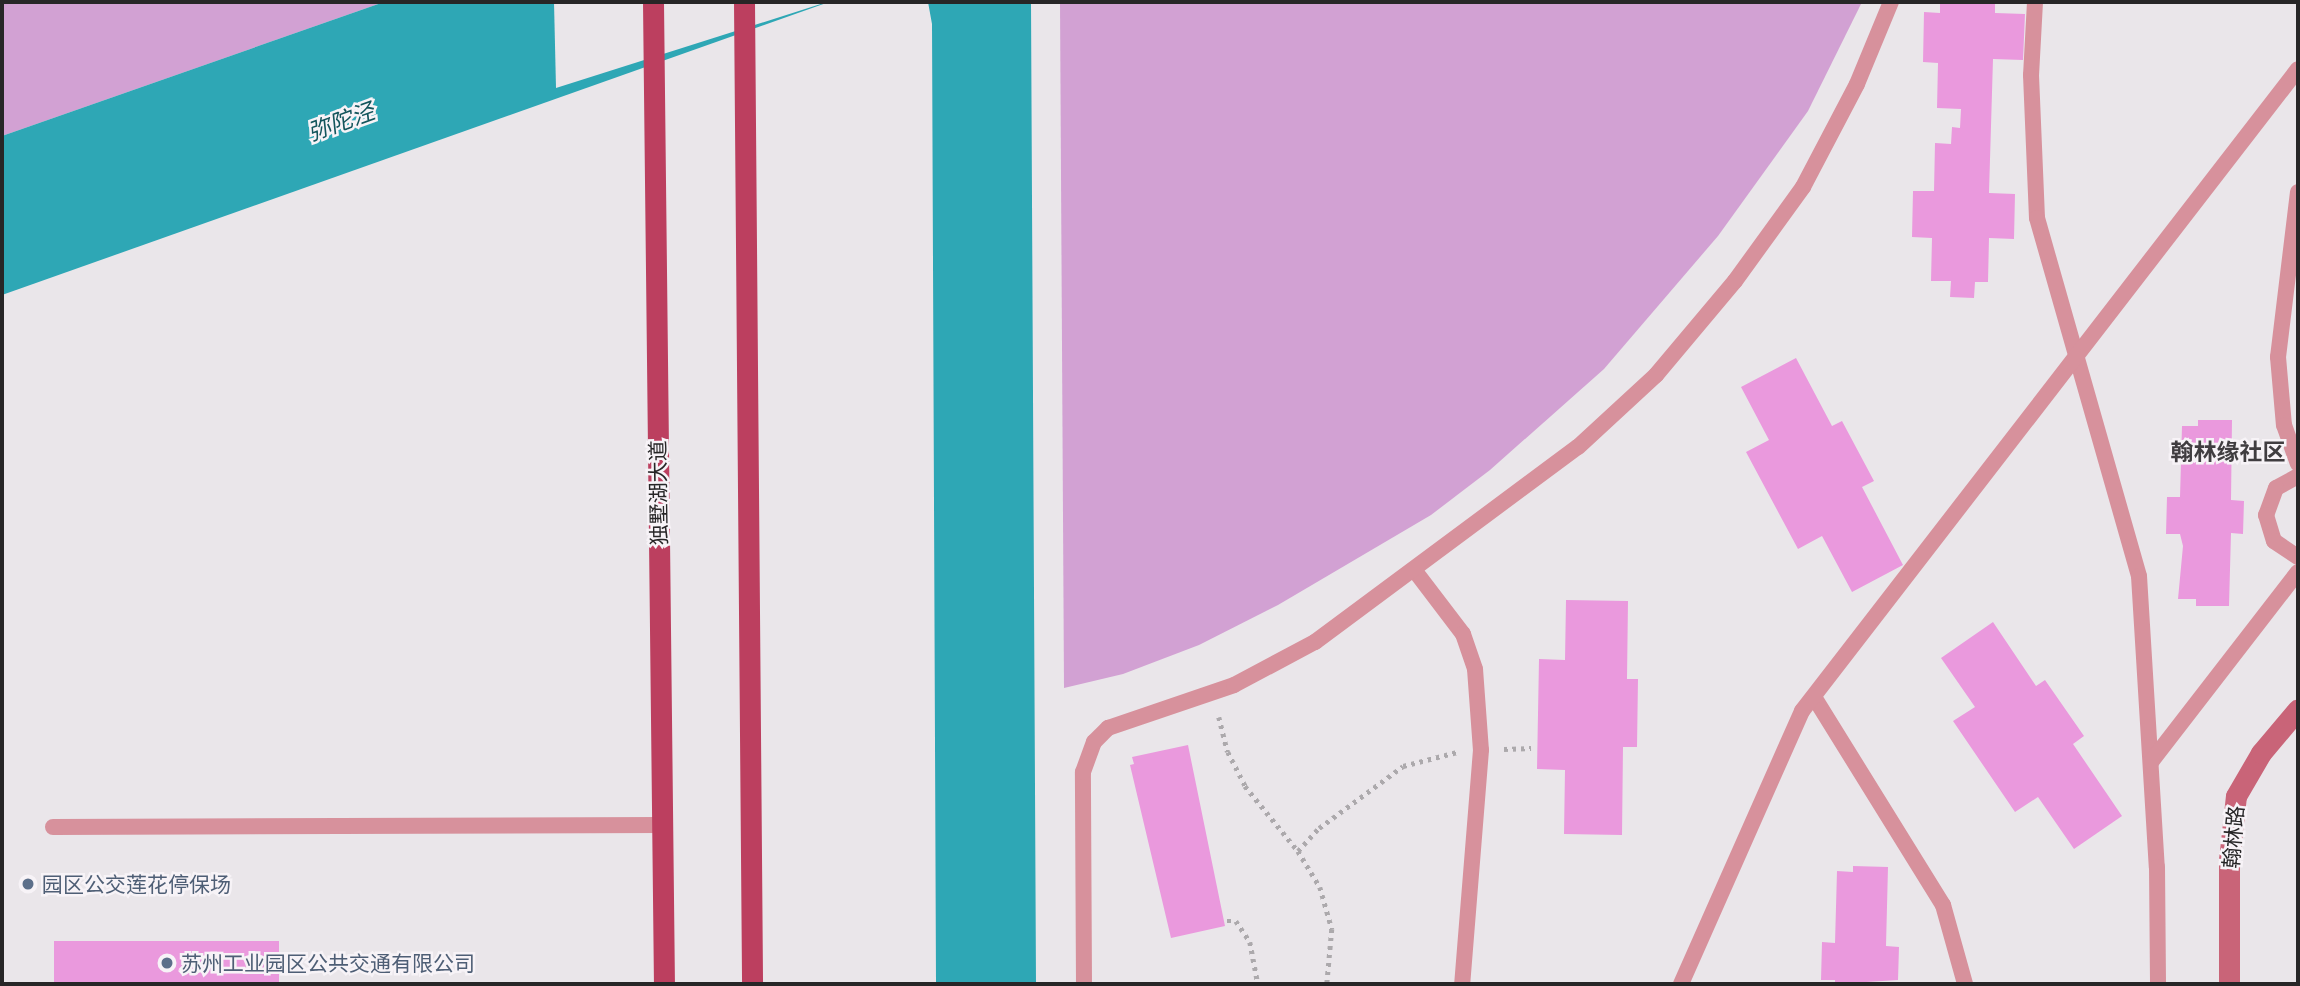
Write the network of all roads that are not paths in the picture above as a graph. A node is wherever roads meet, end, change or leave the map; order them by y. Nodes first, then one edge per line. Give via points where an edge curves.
1 (653, 2) edge
2 (744, 2) edge
3 (1891, 2) edge
4 (2035, 2) edge
5 (2298, 69) edge
6 (2298, 192) edge
7 (2074, 359) junction
8 (2298, 464) edge
9 (2298, 476) edge
10 (2298, 557) edge
11 (1415, 572) junction
12 (2298, 572) edge
13 (1814, 697) junction
14 (2298, 709) edge
15 (2151, 762) junction
16 (662, 825) junction
17 (53, 827) dead end
18 (664, 984) edge
19 (752, 984) edge
20 (1084, 984) edge
21 (1462, 984) edge
22 (1681, 984) edge
23 (1965, 984) edge
24 (2158, 984) edge
25 (2229, 984) edge

1 - 16 main road, 独墅湖大道
2 - 19 main road
3 - 11 lane via 1857,84 1803,187 1735,281 1656,374 1578,447
4 - 7 lane via 2031,75 2037,218
5 - 7 lane
6 - 8 lane via 2278,357 2284,425
7 - 13 lane
7 - 15 lane via 2138,576
9 - 10 lane via 2276,488 2266,515 2274,541
11 - 20 lane via 1315,642 1214,691 1108,728 1094,742 1083,772
11 - 21 lane via 1463,634 1475,669 1481,750
12 - 15 lane
13 - 22 lane via 1802,711
13 - 23 lane via 1943,905
14 - 25 main road, 翰林路 via 2261,753 2236,796 2229,860
15 - 24 lane
16 - 17 lane
16 - 18 main road, 独墅湖大道

